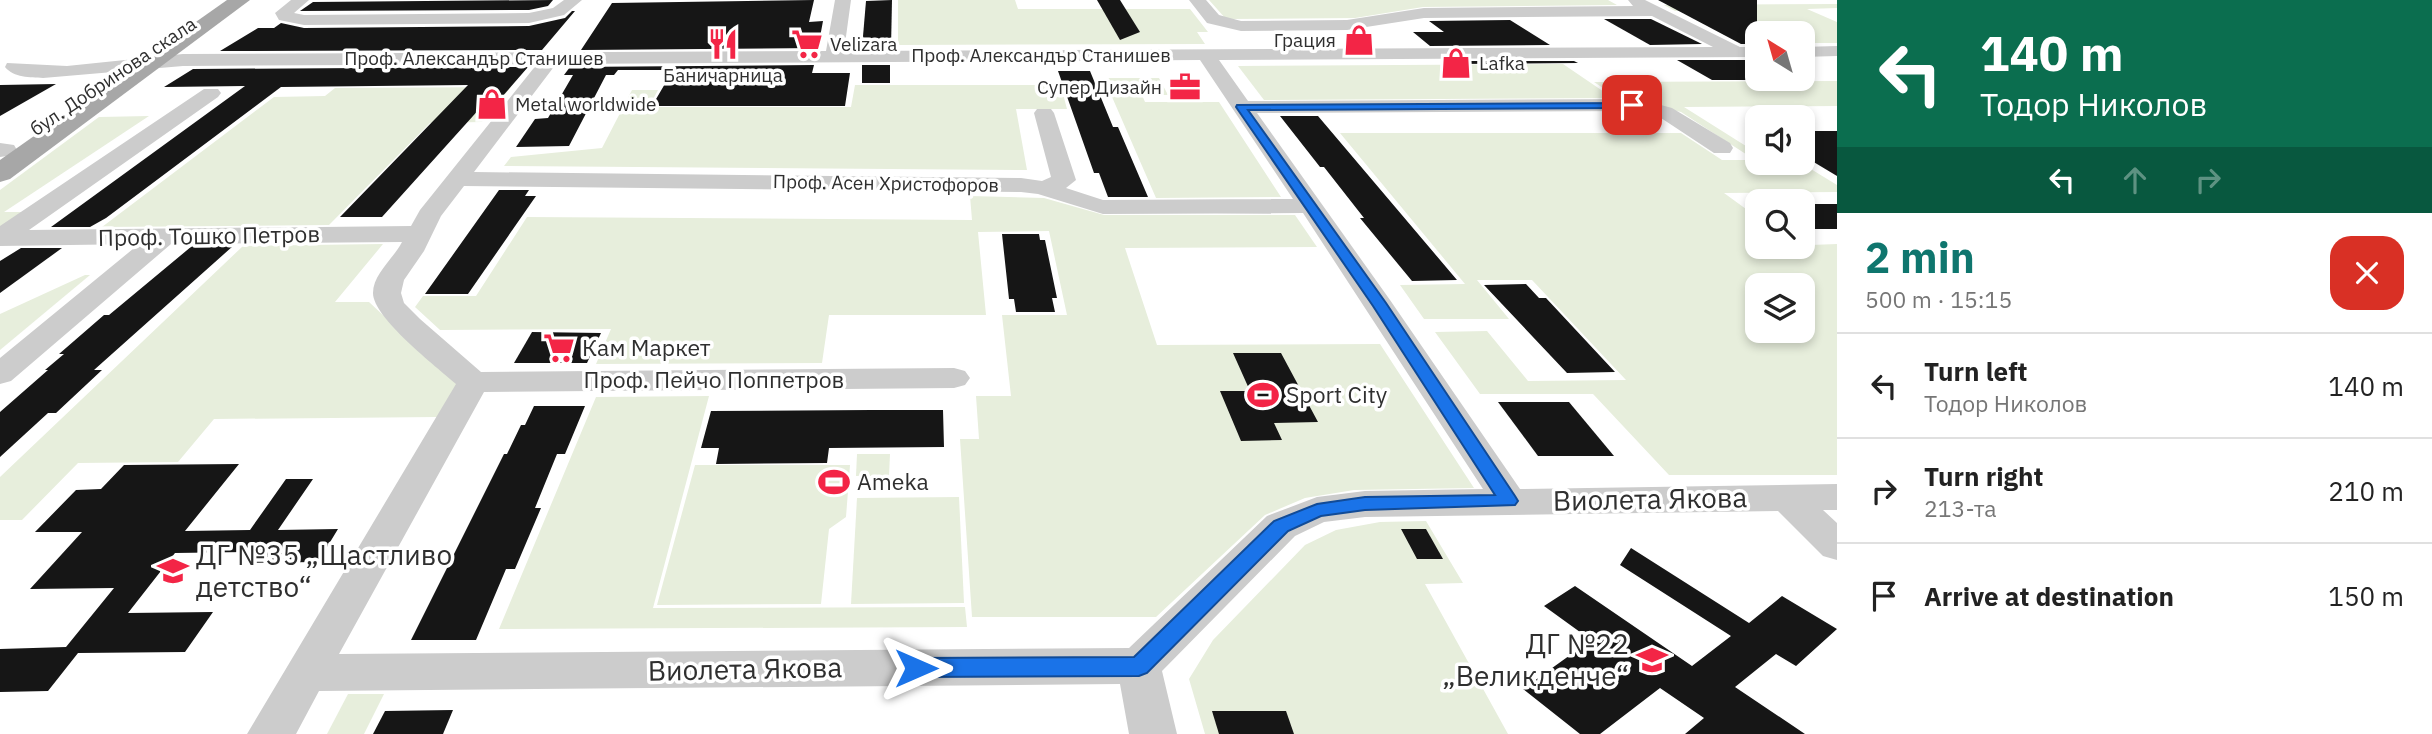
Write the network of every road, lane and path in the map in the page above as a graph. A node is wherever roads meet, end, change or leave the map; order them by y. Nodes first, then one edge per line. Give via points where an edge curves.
1 (227, 0) edge
2 (240, 0) edge
3 (301, 0) edge
4 (574, 0) edge
5 (843, 0) edge
6 (1197, 0) edge
7 (1633, 0) edge
8 (1655, 11) junction
9 (1837, 51) edge
10 (1737, 52) junction
11 (1745, 52) edge
12 (1815, 52) edge
13 (36, 55) dead end
14 (1206, 55) junction
15 (834, 56) junction
16 (134, 57) junction
17 (7, 69) edge
18 (551, 71) junction
19 (211, 93) dead end
20 (1241, 107) junction
21 (1044, 113) dead end
22 (1722, 148) dead end
23 (1, 157) edge
24 (457, 179) junction
25 (1048, 187) junction
26 (1311, 206) junction
27 (419, 234) junction
28 (164, 236) junction
29 (0, 238) edge
30 (0, 374) edge
31 (954, 378) dead end
32 (473, 382) junction
33 (1837, 496) edge
34 (1787, 497) junction
35 (1509, 501) junction
36 (1837, 546) edge
37 (1139, 666) junction
38 (306, 673) junction
39 (271, 734) edge
40 (1153, 734) edge

1 - 16 main road, бул. Добринова скала
2 - 16 main road
3 - 4 street via 285,16 304,20 540,16 558,12
5 - 15 street
6 - 8 street via 1213,19 1241,26 1360,24 1424,13
7 - 8 street
8 - 10 street
9 - 12 street
10 - 11 street, Проф. Александър Станишев
10 - 14 street, Проф. Александър Станишев
13 - 17 street
14 - 15 street, Проф. Александър Станишев
14 - 20 street
15 - 18 street, Проф. Александър Станишев
16 - 17 street, Проф. Александър Станишев via 36,73
16 - 18 street, Проф. Александър Станишев
16 - 23 main road, бул. Добринова скала
16 - 23 main road, бул. Добринова скала
18 - 24 street
19 - 29 street
20 - 22 street via 1639,105 1665,112
20 - 26 street
21 - 25 street via 1064,180
24 - 25 street, Проф. Асен Христофоров
24 - 27 street
25 - 26 street, Проф. Асен Христофоров via 1103,207
26 - 35 street
27 - 28 street, Проф. Тошко Петров
27 - 32 street via 390,280 390,305
28 - 29 street, Проф. Тошко Петров
28 - 30 street
31 - 32 street, Проф. Пейчо Поппетров
32 - 38 street
33 - 34 street, Виолета Якова
34 - 35 street, Виолета Якова
34 - 36 street
35 - 37 street, Виолета Якова via 1365,504 1317,510 1281,526
37 - 38 street, Виолета Якова
37 - 40 street
38 - 39 street

